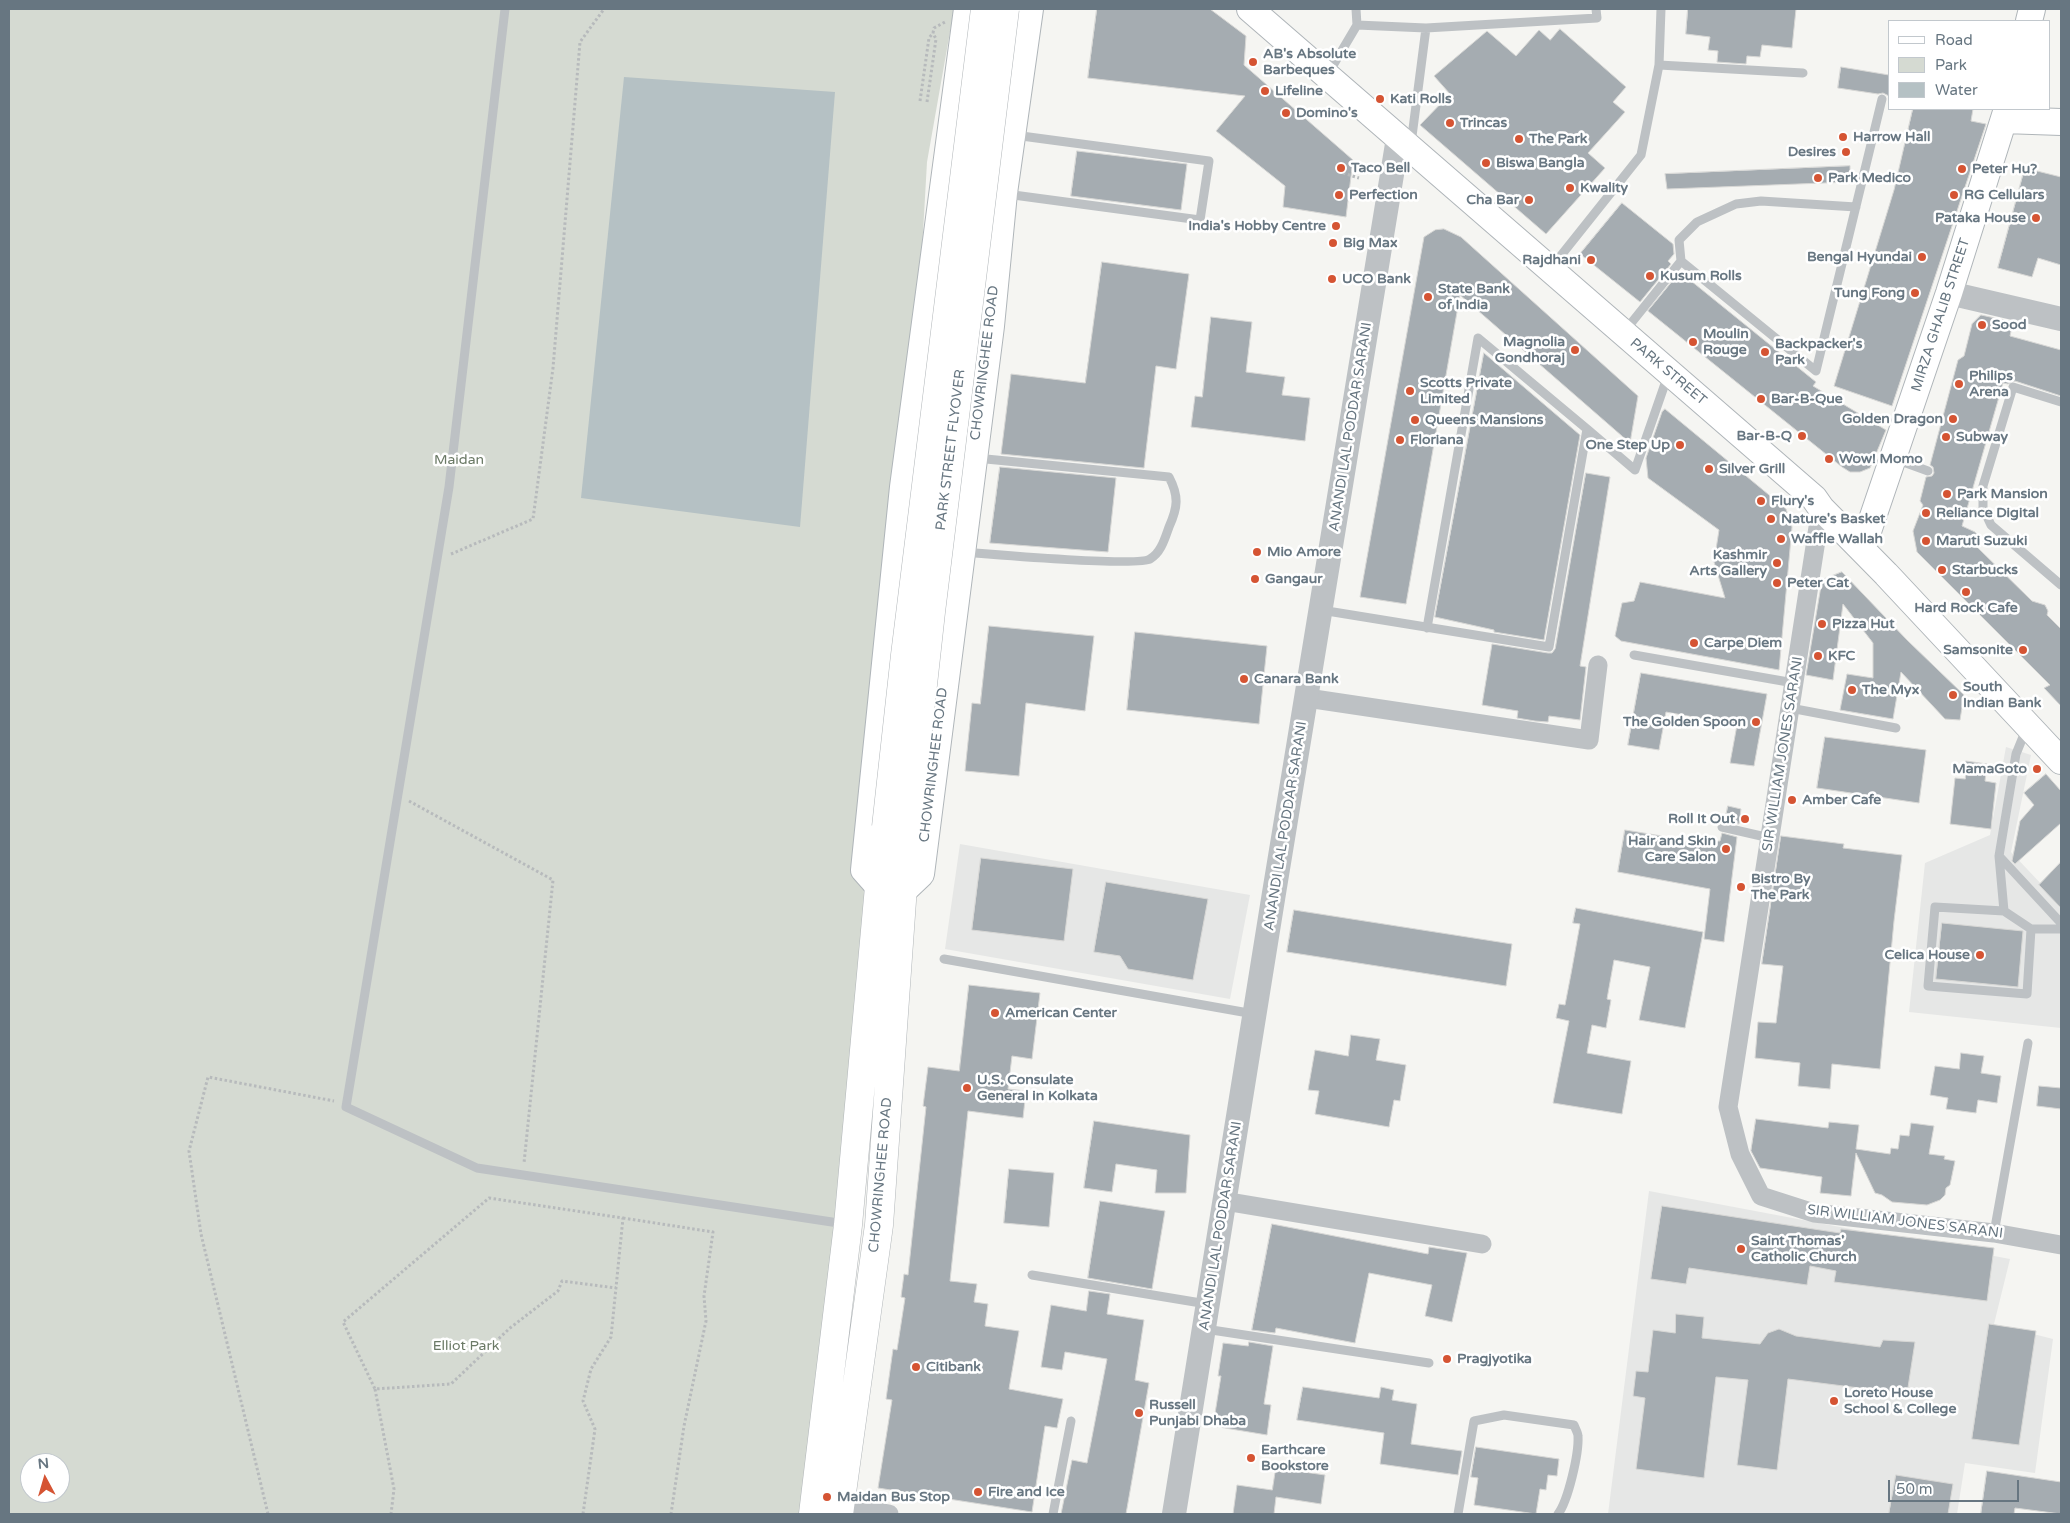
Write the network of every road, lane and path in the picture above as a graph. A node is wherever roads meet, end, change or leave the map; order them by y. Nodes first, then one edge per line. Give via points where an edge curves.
1 (505, 9) edge
2 (604, 9) edge
3 (967, 9) edge
4 (985, 9) edge
5 (1005, 9) edge
6 (1030, 9) edge
7 (1250, 9) edge
8 (1356, 9) edge
9 (1596, 9) edge
10 (1661, 9) edge
11 (940, 24) dead end
12 (1357, 25) junction
13 (1426, 28) junction
14 (933, 33) junction
15 (1659, 65) junction
16 (1803, 74) dead end
17 (1327, 76) junction
18 (1882, 99) dead end
19 (920, 102) dead end
20 (926, 102) dead end
21 (2006, 115) edge
22 (2061, 122) edge
23 (1014, 134) junction
24 (1404, 144) junction
25 (1343, 173) dead end
26 (1359, 178) dead end
27 (1004, 193) junction
28 (1856, 207) junction
29 (1681, 261) junction
30 (1549, 270) junction
31 (1949, 293) junction
32 (926, 313) junction
33 (2061, 319) edge
34 (991, 326) junction
35 (1622, 334) junction
36 (1668, 373) junction
37 (2061, 402) edge
38 (1587, 429) junction
39 (982, 458) junction
40 (1893, 458) junction
41 (1928, 471) dead end
42 (1973, 488) dead end
43 (1983, 491) junction
44 (1820, 508) junction
45 (1862, 549) junction
46 (970, 553) junction
47 (437, 560) junction
48 (2061, 584) edge
49 (1321, 610) junction
50 (1427, 628) junction
51 (1634, 655) dead end
52 (1598, 665) dead end
53 (1794, 683) junction
54 (1307, 698) junction
55 (1790, 708) junction
56 (2028, 725) junction
57 (1896, 728) dead end
58 (2061, 760) edge
59 (398, 795) junction
60 (1722, 827) dead end
61 (897, 829) junction
62 (1770, 838) junction
63 (1999, 856) junction
64 (890, 889) junction
65 (2004, 910) junction
66 (2061, 923) edge
67 (2031, 929) junction
68 (2061, 929) edge
69 (944, 959) dead end
70 (1256, 1014) junction
71 (2028, 1043) dead end
72 (347, 1103) junction
73 (523, 1176) junction
74 (1224, 1201) junction
75 (623, 1218) junction
76 (848, 1225) junction
77 (1994, 1233) junction
78 (1482, 1244) dead end
79 (2061, 1245) edge
80 (1032, 1275) dead end
81 (616, 1288) junction
82 (1208, 1304) junction
83 (1204, 1329) junction
84 (1430, 1363) dead end
85 (375, 1389) junction
86 (1071, 1421) dead end
87 (820, 1456) junction
88 (846, 1460) junction
89 (840, 1510) edge
90 (268, 1514) edge
91 (391, 1514) edge
92 (584, 1514) edge
93 (671, 1514) edge
94 (813, 1514) edge
95 (889, 1514) edge
96 (1053, 1514) edge
97 (1174, 1514) edge
98 (1458, 1514) edge
99 (1558, 1514) edge

1 - 47 lane via 449,487
2 - 47 path via 580,42 553,368 533,519
3 - 32 main road
4 - 61 main road, PARK STREET FLYOVER, bridge via 905,655
5 - 61 main road, PARK STREET FLYOVER, bridge via 931,612
6 - 23 main road, CHOWRINGHEE ROAD
7 - 17 main road, PARK STREET
8 - 12 lane
9 - 13 lane via 1596,18
10 - 15 lane
11 - 14 path
12 - 13 lane
12 - 17 lane
13 - 24 lane
14 - 19 path via 929,38
14 - 20 path via 936,39
15 - 16 lane
15 - 30 lane via 1641,155
17 - 24 main road, PARK STREET
18 - 28 lane
21 - 22 main road
21 - 31 main road, MIRZA GHALIB STREET
23 - 27 main road, CHOWRINGHEE ROAD
23 - 27 lane via 1208,161 1200,220
24 - 30 main road, PARK STREET
24 - 49 street, ANANDI LAL PODDAR SARANI
25 - 26 path
27 - 34 main road, CHOWRINGHEE ROAD
28 - 29 lane via 1761,200 1736,204 1697,222 1679,240
28 - 29 lane via 1816,371
29 - 35 lane
30 - 35 main road, PARK STREET
31 - 33 street
31 - 40 main road, MIRZA GHALIB STREET
32 - 34 main road via 943,302 963,301 980,309
32 - 64 main road via 903,487 864,870
34 - 39 main road, CHOWRINGHEE ROAD
35 - 36 main road, PARK STREET
36 - 38 lane via 1635,470
36 - 44 main road, PARK STREET via 1814,498
37 - 43 lane via 2012,387
38 - 50 lane via 1549,647
38 - 50 lane via 1478,338
39 - 46 main road, CHOWRINGHEE ROAD
39 - 46 lane via 1169,477 1176,491 1176,513 1160,550 1150,560 1135,562
40 - 41 lane
40 - 45 main road, MIRZA GHALIB STREET
42 - 43 lane
43 - 48 lane via 1983,508 1991,525
44 - 45 main road, PARK STREET
44 - 53 street, SIR WILLIAM JONES SARANI
45 - 56 main road, PARK STREET
46 - 64 main road, CHOWRINGHEE ROAD via 920,874
47 - 59 lane
49 - 50 lane
49 - 54 street, ANANDI LAL PODDAR SARANI
51 - 53 lane
52 - 54 street via 1588,740
53 - 55 street, SIR WILLIAM JONES SARANI
54 - 70 street, ANANDI LAL PODDAR SARANI
55 - 57 lane
55 - 62 street, SIR WILLIAM JONES SARANI
56 - 58 main road, PARK STREET
56 - 63 lane via 2016,754
59 - 72 lane
59 - 73 path via 554,880
60 - 62 lane
61 - 64 main road, PARK STREET FLYOVER
62 - 77 street, SIR WILLIAM JONES SARANI via 1728,1107 1740,1154 1761,1196 1814,1213
63 - 65 lane
63 - 66 lane
64 - 76 main road, CHOWRINGHEE ROAD
64 - 88 main road, CHOWRINGHEE ROAD via 879,1226
65 - 67 lane
65 - 67 lane via 1934,907 1928,986 2027,994
67 - 68 lane
69 - 70 lane
70 - 74 street, ANANDI LAL PODDAR SARANI
71 - 77 lane
72 - 73 lane via 346,1107 477,1168
72 - 90 path via 208,1077 190,1151 201,1234
73 - 76 lane
74 - 78 street
74 - 82 street, ANANDI LAL PODDAR SARANI
75 - 81 path
75 - 85 path via 489,1198 343,1322
75 - 93 path via 713,1232 704,1296 706,1321 684,1426
76 - 87 main road, CHOWRINGHEE ROAD
77 - 79 street, SIR WILLIAM JONES SARANI
80 - 82 lane
81 - 85 path via 562,1281 558,1291 510,1328 451,1384
81 - 92 path via 611,1337 591,1369 583,1401 595,1428
82 - 83 street, ANANDI LAL PODDAR SARANI
83 - 84 lane
83 - 97 street, ANANDI LAL PODDAR SARANI
85 - 91 path via 394,1488
86 - 96 lane
87 - 88 main road
87 - 94 main road, CHOWRINGHEE ROAD
88 - 89 main road, CHOWRINGHEE ROAD
89 - 95 street
98 - 99 lane via 1474,1421 1504,1415 1574,1425 1578,1436 1571,1482 1564,1507

